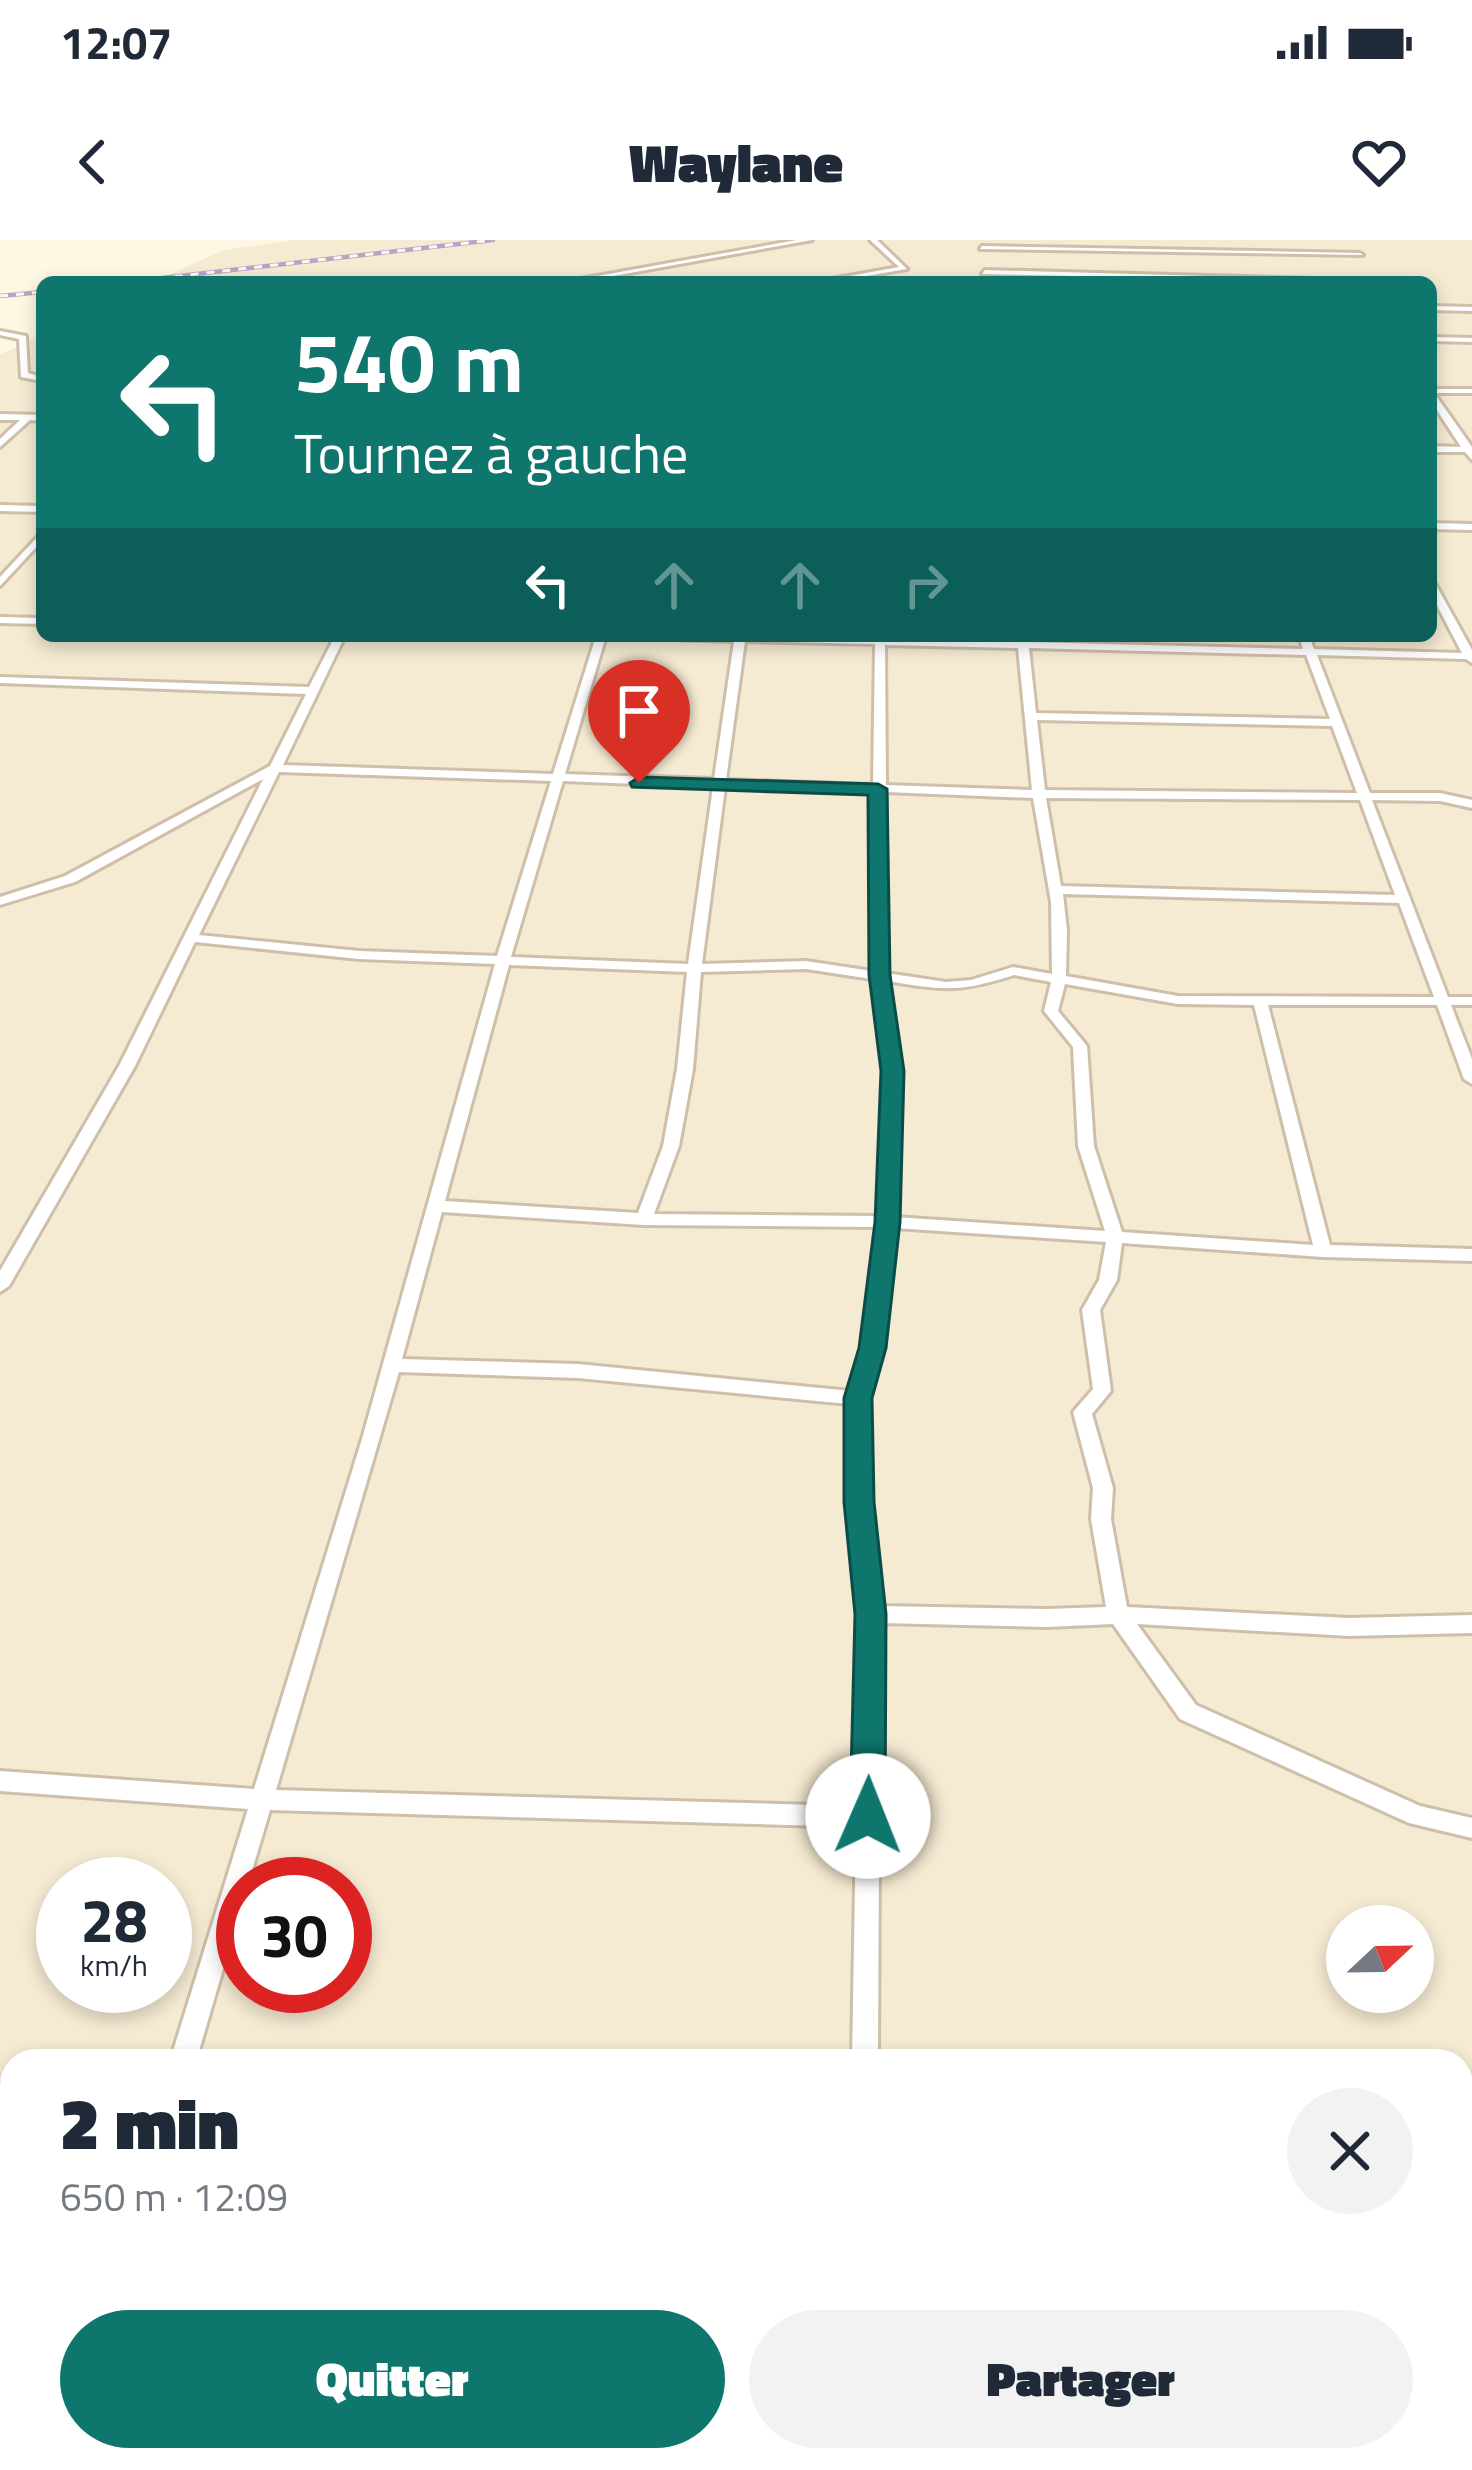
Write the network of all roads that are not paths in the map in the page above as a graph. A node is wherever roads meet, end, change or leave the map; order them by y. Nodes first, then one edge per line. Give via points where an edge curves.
1 (809, 240) edge
2 (873, 240) edge
3 (1157, 240) edge
4 (1248, 241) edge
5 (981, 244) edge
6 (1162, 251) junction
7 (1262, 253) junction
8 (1360, 255) dead end
9 (602, 276) edge
10 (856, 276) edge
11 (985, 276) edge
12 (1171, 276) edge
13 (1284, 276) edge
14 (1437, 308) edge
15 (1472, 309) edge
16 (0, 333) edge
17 (1437, 339) edge
18 (1472, 340) edge
19 (36, 378) edge
20 (1472, 391) edge
21 (1437, 393) edge
22 (1437, 410) edge
23 (0, 417) edge
24 (28, 417) junction
25 (36, 418) edge
26 (0, 444) edge
27 (1437, 449) edge
28 (1471, 452) edge
29 (0, 508) edge
30 (36, 509) edge
31 (1437, 526) edge
32 (1472, 527) edge
33 (36, 543) edge
34 (20, 560) junction
35 (36, 560) edge
36 (0, 583) edge
37 (1437, 596) edge
38 (0, 620) edge
39 (36, 621) edge
40 (337, 642) edge
41 (600, 642) edge
42 (739, 642) edge
43 (880, 642) edge
44 (1023, 642) edge
45 (1080, 642) edge
46 (1306, 642) edge
47 (1308, 650) junction
48 (1471, 658) edge
49 (0, 680) edge
50 (313, 691) junction
51 (1032, 716) junction
52 (1336, 723) junction
53 (275, 768) junction
54 (560, 779) junction
55 (718, 786) junction
56 (878, 789) junction
57 (1039, 794) junction
58 (1364, 799) junction
59 (1472, 804) edge
60 (1058, 890) junction
61 (1401, 899) junction
62 (0, 901) edge
63 (191, 938) junction
64 (503, 960) junction
65 (694, 968) junction
66 (880, 975) junction
67 (1062, 980) junction
68 (1260, 1000) junction
69 (1438, 1000) junction
70 (1472, 1001) edge
71 (1472, 1079) edge
72 (438, 1206) junction
73 (644, 1219) junction
74 (887, 1222) junction
75 (1115, 1237) junction
76 (1323, 1251) junction
77 (1472, 1255) edge
78 (0, 1286) edge
79 (392, 1365) junction
80 (858, 1398) junction
81 (870, 1614) junction
82 (1118, 1615) junction
83 (1472, 1624) edge
84 (0, 1780) edge
85 (262, 1800) junction
86 (868, 1816) junction
87 (1472, 1828) edge
88 (187, 2049) edge
89 (865, 2049) edge

1 - 9 street
2 - 10 street via 905,268
3 - 6 street
4 - 7 street
5 - 6 street
5 - 11 street
6 - 7 street
6 - 12 street
7 - 8 street
7 - 13 street
14 - 15 street
16 - 19 street via 23,338 24,375
17 - 18 street
20 - 21 street
22 - 28 street
23 - 24 street
24 - 25 street
24 - 26 street
27 - 28 street
29 - 30 street
31 - 32 street
33 - 34 street
34 - 35 street
34 - 36 street
37 - 48 street
38 - 39 street
40 - 50 street
41 - 54 street
42 - 55 street
43 - 56 street
44 - 51 street
45 - 47 street
46 - 47 street
47 - 48 street
47 - 52 street
49 - 50 street
50 - 53 street
51 - 52 street
51 - 57 street
52 - 58 street
53 - 54 street
53 - 62 street via 70,879
53 - 63 street
54 - 55 street
54 - 64 street
55 - 56 street
55 - 65 street
56 - 57 street
56 - 66 street
57 - 58 street
57 - 60 street
58 - 59 street
58 - 61 street
60 - 61 street
60 - 67 street
61 - 69 street
63 - 64 street
63 - 78 street via 128,1066
64 - 65 street
64 - 72 street
65 - 66 street via 806,965
65 - 73 street via 671,1146
66 - 67 street via 946,986 1013,971
66 - 74 street via 892,1071
67 - 68 street via 1178,1000
67 - 75 street via 1051,1011 1080,1046 1085,1146
68 - 69 street
68 - 76 street
69 - 70 street
69 - 71 street
72 - 73 street
72 - 79 street
73 - 74 street
74 - 75 street
74 - 80 street via 873,1348
75 - 76 street
75 - 82 street via 1108,1280 1091,1310 1102,1391 1082,1412 1103,1488
76 - 77 street
79 - 80 street via 578,1371
79 - 85 street
80 - 81 street
81 - 82 street
81 - 86 street
82 - 83 street via 1349,1627
82 - 87 street via 1188,1712 1417,1816
84 - 85 street
85 - 86 street
85 - 88 street
86 - 89 street

